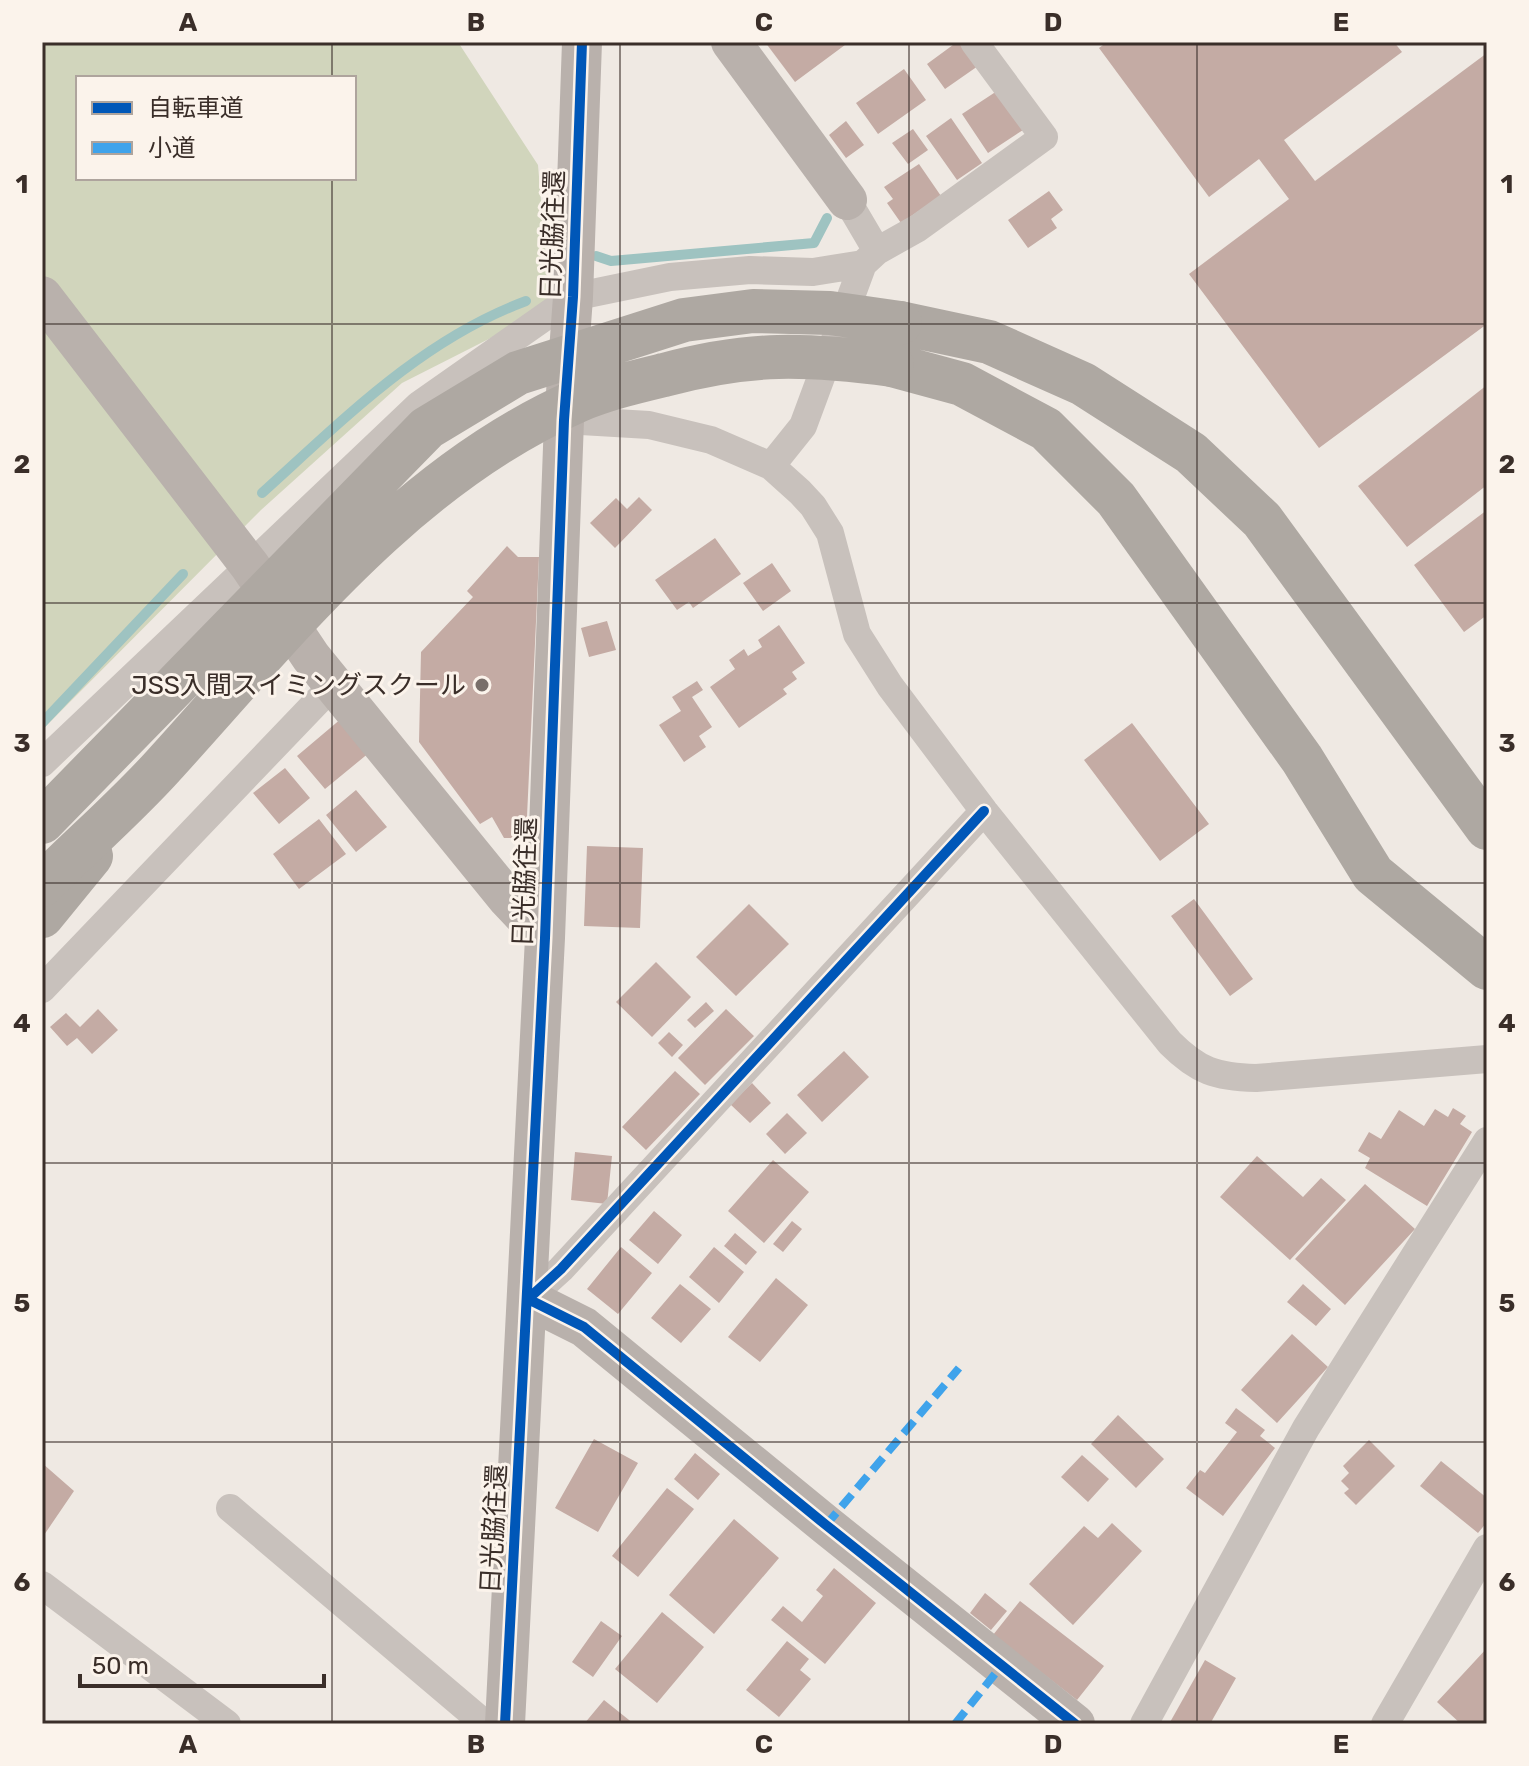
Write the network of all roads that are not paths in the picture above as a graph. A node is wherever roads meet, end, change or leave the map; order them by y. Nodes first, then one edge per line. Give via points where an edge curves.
1 (582, 42) edge
2 (731, 42) edge
3 (974, 42) edge
4 (847, 200) joint
5 (870, 257) junction
6 (42, 296) edge
7 (573, 297) junction
8 (564, 420) junction
9 (771, 466) junction
10 (250, 566) junction
11 (334, 684) junction
12 (125, 736) junction
13 (42, 763) edge
14 (160, 770) junction
15 (42, 809) edge
16 (984, 811) junction
17 (42, 822) edge
18 (1487, 828) edge
19 (42, 885) edge
20 (42, 919) edge
21 (545, 938) junction
22 (73, 957) junction
23 (1487, 968) edge
24 (42, 989) edge
25 (1487, 1059) edge
26 (1487, 1141) edge
27 (528, 1299) junction
28 (230, 1508) dead end
29 (1487, 1548) edge
30 (42, 1585) edge
31 (227, 1724) edge
32 (485, 1724) edge
33 (505, 1724) edge
34 (1075, 1724) edge
35 (1144, 1724) edge
36 (1385, 1724) edge

1 - 7 street, 日光脇往還
2 - 4 street
3 - 5 street via 1044,137
4 - 5 street
5 - 7 street via 813,272 750,270 670,277
5 - 9 street via 803,426
6 - 10 street
7 - 8 street, 日光脇往還
7 - 10 street via 419,405
8 - 9 street via 649,425 711,440
8 - 21 street, 日光脇往還
9 - 16 street via 813,506 830,533 857,634
10 - 11 street
10 - 13 street
11 - 21 street
11 - 22 street
12 - 15 highway, bridge
12 - 17 highway, bridge
12 - 18 highway, bridge via 427,428 518,373 684,320 753,311 830,313 989,342 1083,384 1191,453 1262,520
14 - 19 highway, bridge
14 - 20 highway, bridge
14 - 23 highway, bridge via 394,521 495,444 578,400 690,368 778,357 892,365 962,384 1046,429 1116,499 1302,759 1373,874
16 - 25 street via 1170,1043 1202,1069 1225,1077 1256,1078
16 - 27 street
20 - 22 street
21 - 27 street, 日光脇往還
22 - 24 street
26 - 35 street via 1306,1428
27 - 33 street, 日光脇往還
27 - 34 street via 584,1327
28 - 32 street
29 - 36 street
30 - 31 street

